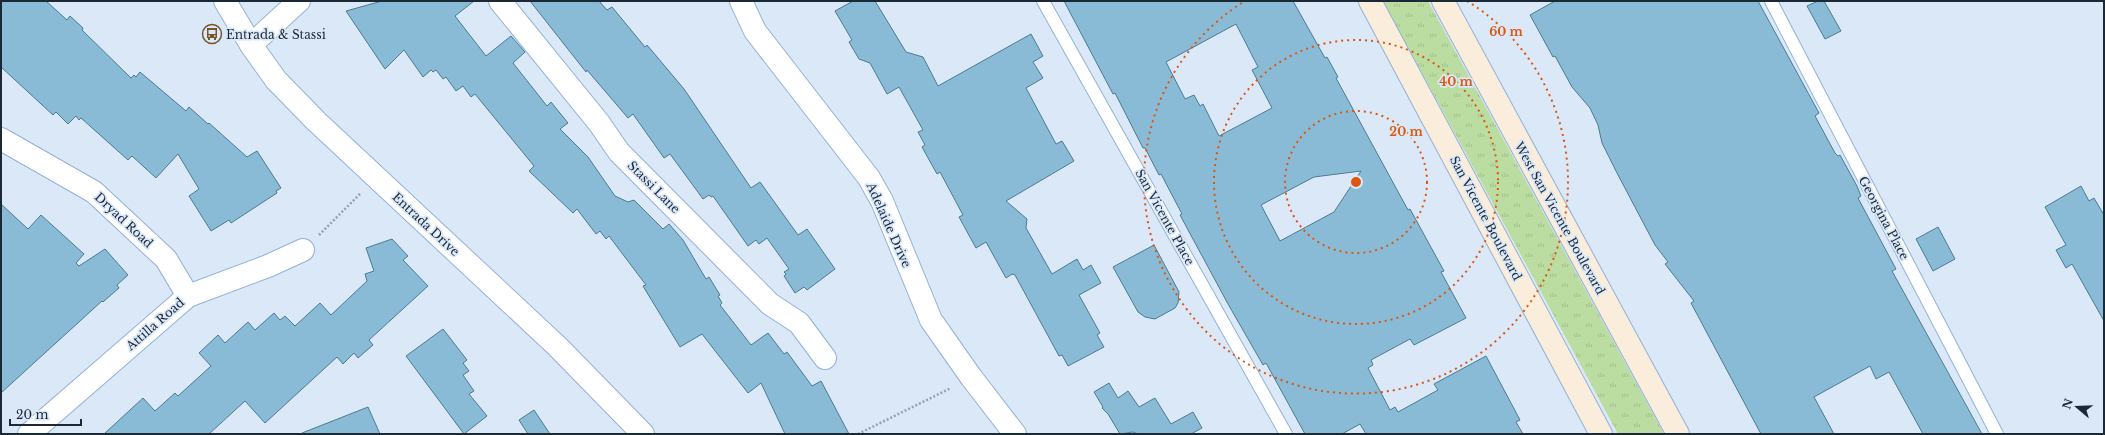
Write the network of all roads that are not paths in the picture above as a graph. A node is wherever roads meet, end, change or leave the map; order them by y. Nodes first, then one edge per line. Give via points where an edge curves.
1 (225, 1) edge
2 (299, 1) edge
3 (500, 1) edge
4 (741, 1) edge
5 (1043, 1) edge
6 (1370, 1) edge
7 (1443, 1) edge
8 (1771, 1) edge
9 (251, 45) junction
10 (1, 139) edge
11 (302, 250) dead end
12 (188, 296) junction
13 (825, 358) dead end
14 (29, 434) edge
15 (643, 434) edge
16 (1015, 434) edge
17 (1286, 434) edge
18 (1601, 434) edge
19 (1678, 434) edge
20 (1997, 434) edge

1 - 9 street, Entrada Drive
2 - 9 street
3 - 13 street, Stassi Lane via 599,123 619,152 770,304 799,323
4 - 16 street, Adelaide Drive via 755,31 869,178 882,201 931,320
5 - 17 lane, San Vicente Place
6 - 18 main road, San Vicente Boulevard
7 - 19 main road, West San Vicente Boulevard
8 - 20 lane, Georgina Place
9 - 15 street, Entrada Drive via 276,80 316,121 558,347
10 - 12 street, Dryad Road via 94,192 166,260
11 - 12 street, Attilla Road via 268,266
12 - 14 street, Attilla Road

